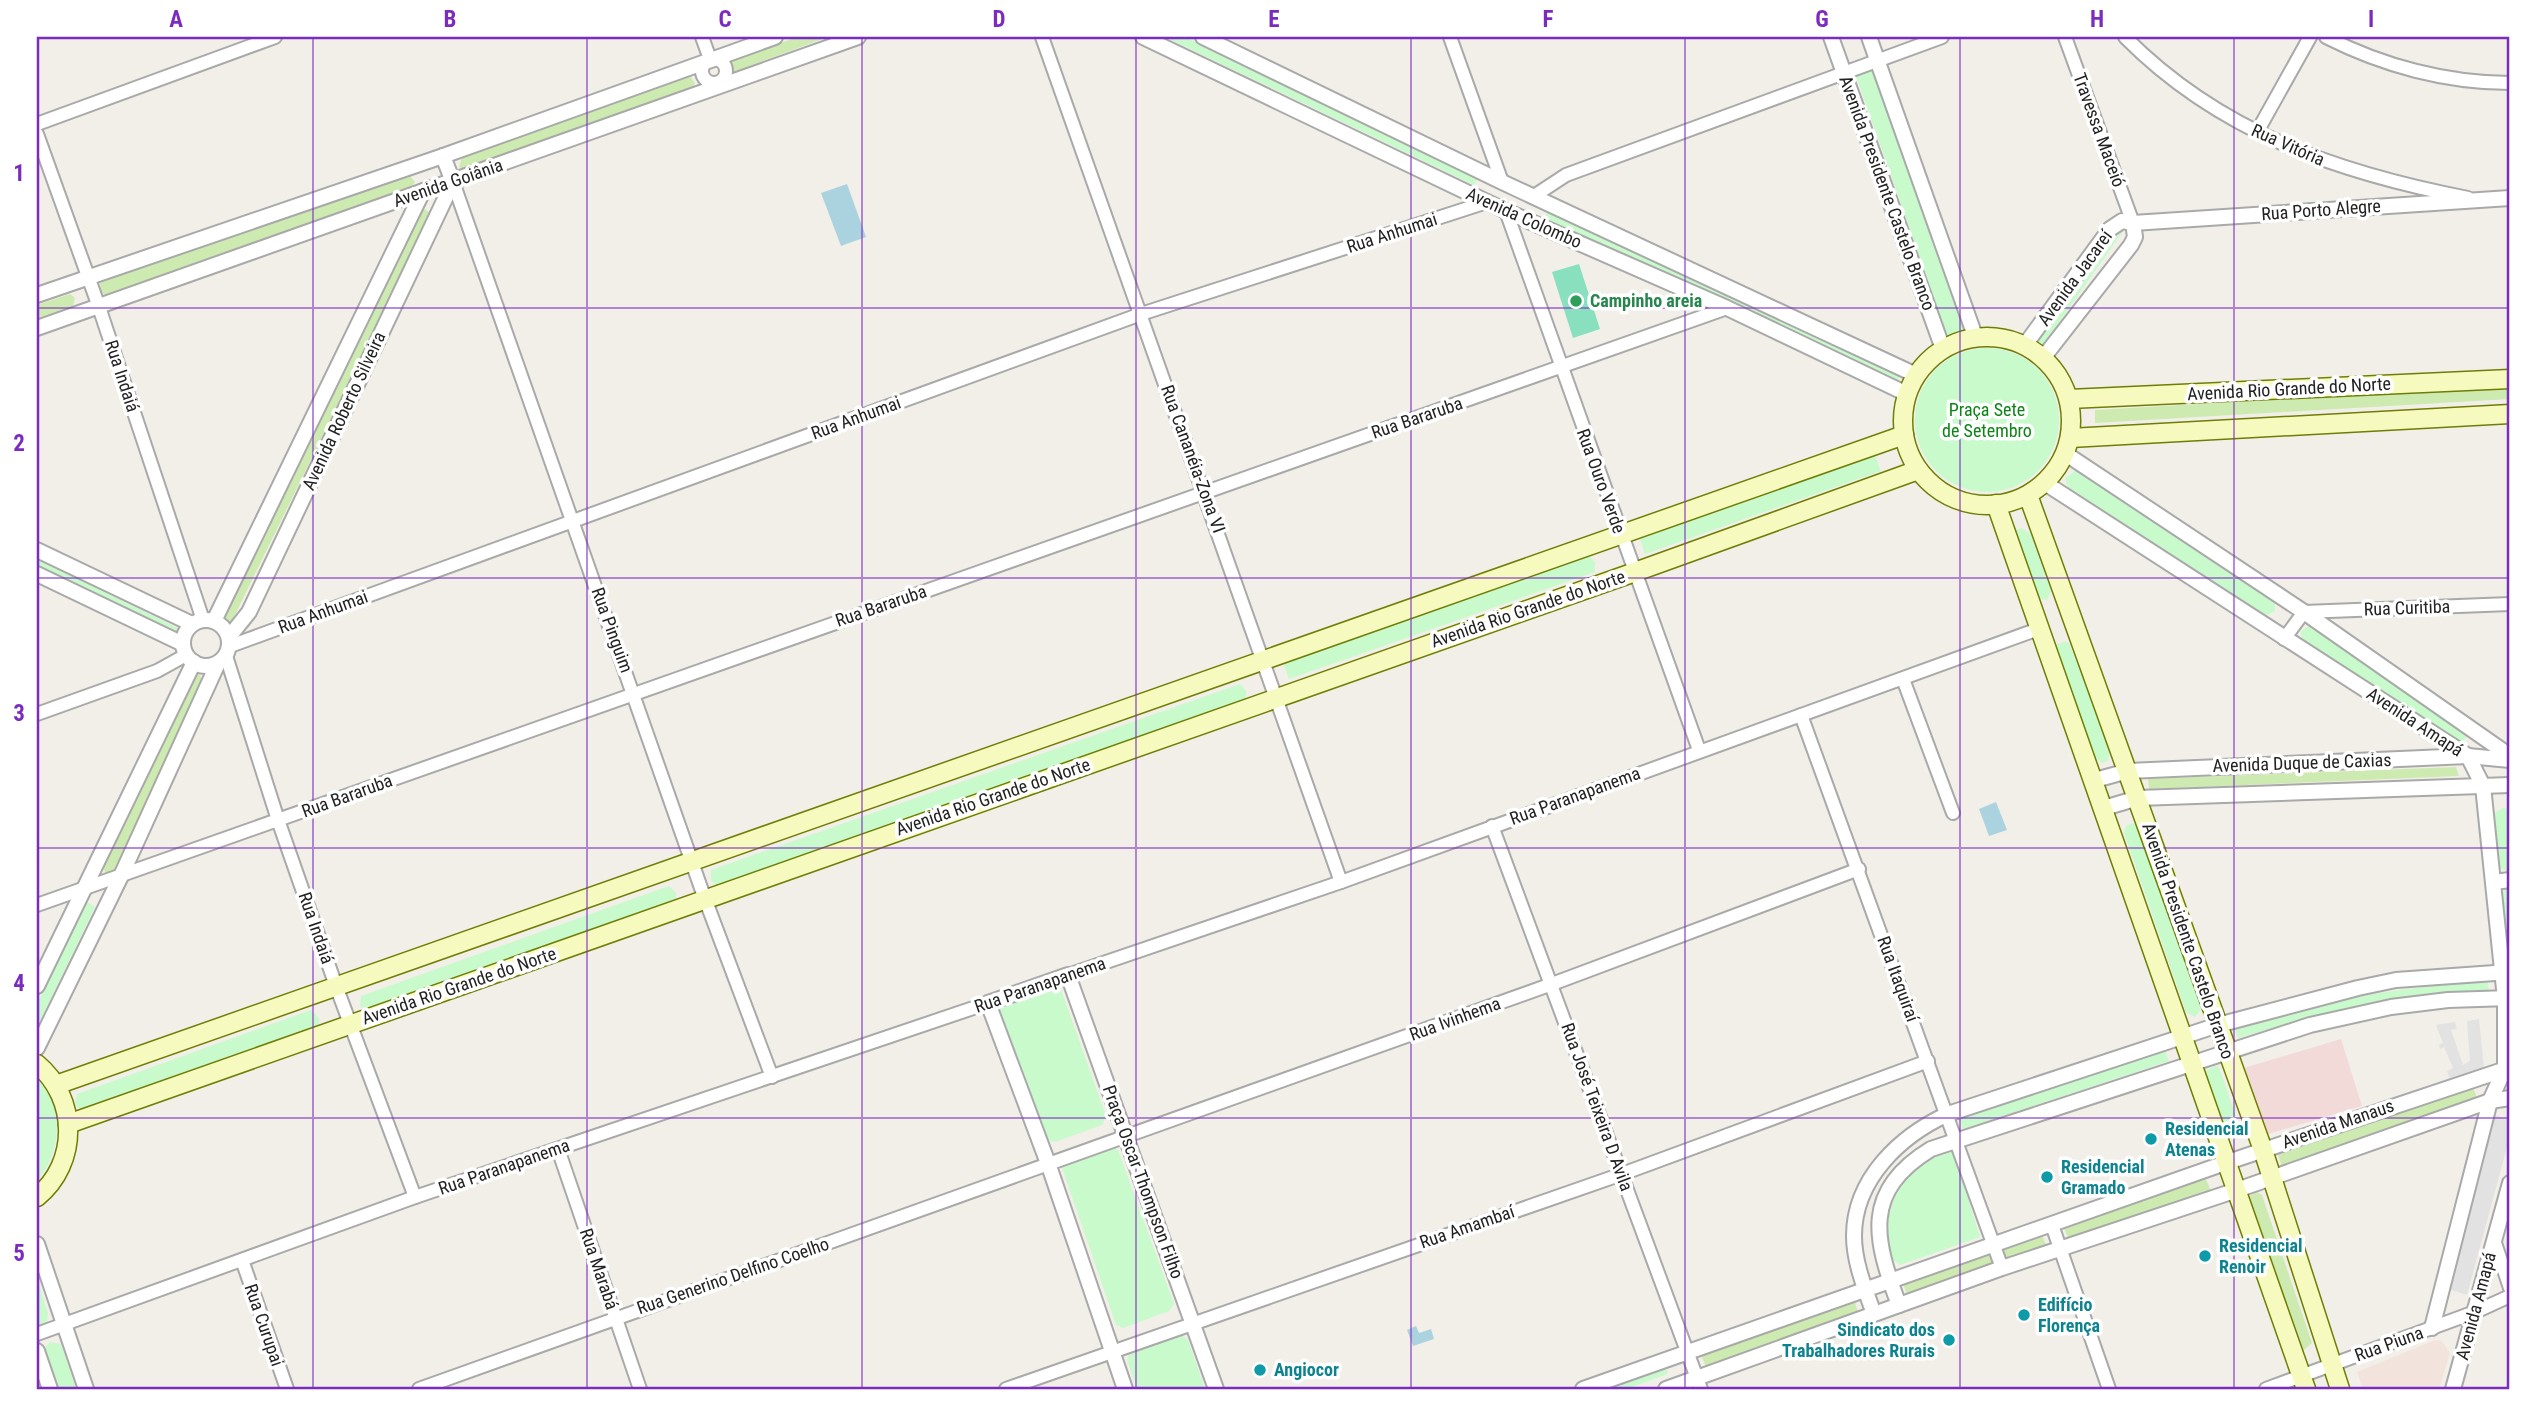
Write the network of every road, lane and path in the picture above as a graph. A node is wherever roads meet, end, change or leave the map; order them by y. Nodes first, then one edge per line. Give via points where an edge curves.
1 (271, 37) edge
2 (702, 37) edge
3 (775, 37) edge
4 (1042, 37) edge
5 (1143, 37) edge
6 (1203, 37) edge
7 (1450, 37) edge
8 (1831, 37) edge
9 (1869, 37) edge
10 (1942, 37) edge
11 (2065, 37) edge
12 (2125, 37) edge
13 (2309, 37) edge
14 (2326, 37) edge
15 (849, 38) edge
16 (710, 58) junction
17 (1878, 61) junction
18 (1844, 73) junction
19 (2510, 83) edge
20 (719, 85) junction
21 (37, 124) edge
22 (2257, 132) junction
23 (37, 134) edge
24 (443, 156) junction
25 (415, 166) junction
26 (453, 182) junction
27 (1502, 182) junction
28 (423, 191) junction
29 (1534, 196) junction
30 (2510, 198) edge
31 (2476, 200) junction
32 (1487, 202) junction
33 (1506, 211) junction
34 (1522, 218) junction
35 (2133, 223) junction
36 (88, 277) junction
37 (37, 295) edge
38 (99, 307) junction
39 (1727, 308) junction
40 (1140, 314) junction
41 (37, 328) edge
42 (1975, 336) junction
43 (2025, 345) junction
44 (1943, 349) junction
45 (2043, 358) junction
46 (1560, 369) junction
47 (1916, 375) junction
48 (2510, 379) edge
49 (1907, 394) junction
50 (2069, 399) junction
51 (2510, 414) edge
52 (1904, 435) junction
53 (2068, 446) junction
54 (1918, 470) junction
55 (2045, 483) junction
56 (1205, 492) junction
57 (2028, 495) junction
58 (1996, 505) junction
59 (572, 520) junction
60 (1621, 535) junction
61 (37, 550) edge
62 (1635, 572) junction
63 (37, 574) edge
64 (2510, 604) edge
65 (2304, 612) junction
66 (2070, 618) junction
67 (203, 622) junction
68 (2042, 628) junction
69 (2284, 639) junction
70 (225, 651) junction
71 (188, 654) junction
72 (1265, 659) junction
73 (1903, 679) junction
74 (634, 692) junction
75 (1278, 696) junction
76 (37, 714) edge
77 (1801, 715) junction
78 (1699, 750) junction
79 (2468, 756) junction
80 (2510, 758) edge
81 (2128, 771) junction
82 (2095, 780) junction
83 (2510, 785) edge
84 (2483, 786) junction
85 (2138, 798) junction
86 (2104, 808) junction
87 (1953, 813) dead end
88 (278, 820) junction
89 (1492, 826) junction
90 (693, 861) junction
91 (1859, 869) junction
92 (121, 876) junction
93 (2510, 880) edge
94 (1341, 882) junction
95 (2494, 882) junction
96 (84, 888) junction
97 (705, 899) junction
98 (37, 905) edge
99 (2506, 972) edge
100 (1068, 975) junction
101 (1552, 985) junction
102 (37, 986) edge
103 (336, 986) junction
104 (2507, 998) edge
105 (988, 1003) junction
106 (351, 1024) junction
107 (2218, 1025) junction
108 (2182, 1037) junction
109 (37, 1048) edge
110 (2227, 1050) junction
111 (1928, 1061) junction
112 (2191, 1063) junction
113 (37, 1064) edge
114 (2508, 1068) edge
115 (772, 1077) junction
116 (56, 1085) junction
117 (2510, 1098) edge
118 (2490, 1101) junction
119 (1948, 1114) junction
120 (68, 1124) junction
121 (1128, 1137) junction
122 (1955, 1139) junction
123 (558, 1149) junction
124 (2263, 1150) junction
125 (2228, 1162) junction
126 (1049, 1166) junction
127 (1622, 1174) junction
128 (2272, 1178) junction
129 (2510, 1182) edge
130 (2237, 1190) junction
131 (37, 1197) edge
132 (415, 1197) junction
133 (2052, 1225) junction
134 (2494, 1240) junction
135 (37, 1244) edge
136 (1993, 1244) junction
137 (2059, 1249) junction
138 (242, 1260) junction
139 (2002, 1268) junction
140 (1890, 1282) junction
141 (2510, 1288) edge
142 (1866, 1291) junction
143 (2510, 1296) edge
144 (1899, 1305) junction
145 (2475, 1312) junction
146 (1874, 1314) junction
147 (615, 1318) junction
148 (1193, 1321) junction
149 (64, 1325) junction
150 (2432, 1328) junction
151 (37, 1334) edge
152 (37, 1351) edge
153 (1112, 1352) junction
154 (1688, 1354) junction
155 (2331, 1366) junction
156 (2303, 1383) edge
157 (1699, 1384) edge
158 (50, 1389) edge
159 (86, 1389) edge
160 (287, 1389) edge
161 (419, 1389) edge
162 (639, 1389) edge
163 (1006, 1389) edge
164 (1125, 1389) edge
165 (1216, 1389) edge
166 (1583, 1389) edge
167 (1666, 1389) edge
168 (2109, 1389) edge
169 (2266, 1389) edge
170 (2340, 1389) edge
171 (2453, 1389) edge

1 - 21 street
2 - 16 street
3 - 16 street, Avenida Goiânia
4 - 40 street, Rua Cananéia-Zona VI
5 - 32 street, Avenida Colombo
6 - 27 street, Avenida Colombo
7 - 27 street
8 - 18 street, Avenida Presidente Castelo Branco
9 - 17 street, Avenida Presidente Castelo Branco
10 - 17 street
11 - 35 street, Travessa Maceió
12 - 22 street, Rua Vitória via 2195,94
13 - 22 street
14 - 19 street via 2404,68
15 - 20 street, Avenida Goiânia
16 - 20 street via 725,69
16 - 24 street, Avenida Goiânia
17 - 18 street
17 - 42 street, Avenida Presidente Castelo Branco
18 - 29 street via 1566,176
18 - 44 street, Avenida Presidente Castelo Branco
20 - 26 street, Avenida Goiânia
22 - 31 street, Rua Vitória via 2357,173
23 - 36 street, Rua Indaiá
24 - 25 street, Avenida Goiânia
24 - 26 street
25 - 28 street
25 - 36 street, Avenida Goiânia
26 - 28 street, Avenida Goiânia
26 - 59 street, Rua Pinguim
26 - 70 street, Avenida Roberto Silveira via 248,612
27 - 29 street, Avenida Colombo
27 - 32 street via 1489,192
28 - 38 street, Avenida Goiânia
28 - 67 street, Avenida Roberto Silveira
29 - 34 street via 1532,209
29 - 47 street, Avenida Colombo
30 - 31 street, Rua Porto Alegre
31 - 35 street, Rua Porto Alegre
32 - 33 street, Avenida Colombo
32 - 40 street, Rua Anhumai
33 - 34 street, Avenida Colombo
33 - 46 street, Rua Ouro Verde
34 - 39 street, Avenida Colombo
35 - 43 street, Avenida Jacareí via 2122,221 2110,229
35 - 45 street, Avenida Jacareí via 2131,245
36 - 37 street, Avenida Goiânia
36 - 38 street, Rua Indaiá
38 - 41 street, Avenida Goiânia
38 - 67 street, Rua Indaiá
39 - 46 street, Rua Bararuba
39 - 49 street, Avenida Colombo
40 - 56 street, Rua Cananéia-Zona VI
40 - 59 street, Rua Anhumai
42 - 43 main road
42 - 44 main road
43 - 45 main road
44 - 47 main road
45 - 50 main road
46 - 56 street, Rua Bararuba
46 - 60 street, Rua Ouro Verde
47 - 49 main road
48 - 50 main road, Avenida Rio Grande do Norte
49 - 52 main road
50 - 53 main road
51 - 53 main road, Avenida Rio Grande do Norte
52 - 54 main road
52 - 60 main road
53 - 55 main road
53 - 65 street, Avenida Amapá
54 - 58 main road via 1953,497
54 - 62 main road, Avenida Rio Grande do Norte
55 - 57 main road
55 - 69 street, Avenida Amapá
56 - 72 street, Rua Cananéia-Zona VI
56 - 74 street, Rua Bararuba
57 - 58 main road
57 - 66 main road, Avenida Presidente Castelo Branco
58 - 68 main road, Avenida Presidente Castelo Branco
59 - 70 street, Rua Anhumai
59 - 74 street, Rua Pinguim
60 - 62 street, Rua Ouro Verde
60 - 72 main road
61 - 67 street
62 - 75 main road, Avenida Rio Grande do Norte
62 - 78 street, Rua Ouro Verde
63 - 71 street
64 - 65 street, Rua Curitiba
65 - 69 street
65 - 80 street, Avenida Amapá
66 - 68 main road
66 - 81 main road, Avenida Presidente Castelo Branco
67 - 70 street via 224,627
67 - 71 street via 185,633
68 - 73 street, Rua Paranapanema
68 - 82 main road, Avenida Presidente Castelo Branco
69 - 79 street, Avenida Amapá
70 - 71 street via 205,666
70 - 88 street, Rua Indaiá
70 - 92 street, Avenida Roberto Silveira
71 - 76 street via 158,671
71 - 96 street
72 - 75 street, Rua Cananéia-Zona VI
72 - 90 main road
73 - 77 street, Rua Paranapanema
73 - 87 street
74 - 88 street, Rua Bararuba
74 - 90 street, Rua Pinguim
75 - 94 street, Rua Cananéia-Zona VI
75 - 97 main road, Avenida Rio Grande do Norte
77 - 78 street, Rua Paranapanema
77 - 91 street, Rua Itaquiraí
78 - 89 street, Rua Paranapanema
79 - 80 street, Avenida Duque de Caxias
79 - 81 street, Avenida Duque de Caxias
79 - 84 street, Avenida Amapá
81 - 82 street, Avenida Duque de Caxias
81 - 85 main road, Avenida Presidente Castelo Branco
82 - 86 main road, Avenida Presidente Castelo Branco
83 - 84 street, Avenida Duque de Caxias
84 - 85 street, Avenida Duque de Caxias
84 - 95 street, Avenida Amapá
85 - 86 street, Avenida Duque de Caxias
85 - 107 main road, Avenida Presidente Castelo Branco
86 - 108 main road, Avenida Presidente Castelo Branco
88 - 92 street, Rua Bararuba
88 - 103 street, Rua Indaiá
89 - 94 street, Rua Paranapanema
89 - 101 street, Rua José Teixeira D Avila
90 - 97 street, Rua Pinguim
90 - 103 main road
91 - 101 street, Rua Ivinhema
91 - 111 street, Rua Itaquiraí
92 - 96 street, Rua Bararuba
92 - 109 street, Avenida Roberto Silveira
93 - 95 street
94 - 100 street, Rua Paranapanema
95 - 99 street, Avenida Amapá
96 - 98 street, Rua Bararuba
96 - 102 street
97 - 106 main road, Avenida Rio Grande do Norte
97 - 115 street, Rua Pinguim
99 - 104 street, Avenida Amapá
99 - 107 street via 2396,980
100 - 105 street, Rua Paranapanema
100 - 121 street, Praça Oscar Thompson Filho
101 - 121 street, Rua Ivinhema
101 - 127 street, Rua José Teixeira D Avila
103 - 106 street, Rua Indaiá
103 - 116 main road
104 - 110 street via 2448,1000 2354,1014
104 - 114 street, Avenida Amapá
105 - 115 street, Rua Paranapanema
105 - 126 street
106 - 120 main road, Avenida Rio Grande do Norte
106 - 132 street, Rua Indaiá
107 - 108 street
107 - 110 main road, Avenida Presidente Castelo Branco
108 - 112 main road, Avenida Presidente Castelo Branco
108 - 119 street
110 - 112 street
110 - 124 main road, Avenida Presidente Castelo Branco
111 - 119 street, Rua Itaquiraí
111 - 127 street, Rua Amambaí
112 - 122 street
112 - 125 main road, Avenida Presidente Castelo Branco
113 - 116 main road
114 - 118 street, Avenida Amapá
114 - 124 street, Avenida Manaus
115 - 123 street, Rua Paranapanema
116 - 120 main road
117 - 118 street, Avenida Manaus
118 - 128 street, Avenida Manaus
118 - 150 street, Avenida Amapá
119 - 122 street, Rua Itaquiraí
119 - 142 street via 1924,1125 1894,1149 1863,1192 1854,1237
120 - 131 main road via 62,1163
121 - 126 street, Rua Ivinhema
121 - 148 street, Praça Oscar Thompson Filho
122 - 136 street, Rua Itaquiraí
122 - 140 street via 1912,1160 1888,1189 1878,1216 1878,1236
123 - 132 street, Rua Paranapanema
123 - 147 street, Rua Marabá
124 - 125 street, Avenida Manaus
124 - 128 main road, Avenida Presidente Castelo Branco
125 - 130 main road, Avenida Presidente Castelo Branco
125 - 133 street, Avenida Manaus
126 - 147 street, Rua Generino Delfino Coelho
126 - 153 street
127 - 148 street, Rua Amambaí
127 - 154 street, Rua José Teixeira D Avila
128 - 130 street, Avenida Manaus
128 - 155 main road, Avenida Presidente Castelo Branco
129 - 134 street, Avenida Amapá
130 - 137 street, Avenida Manaus
130 - 156 main road, Avenida Presidente Castelo Branco
132 - 138 street, Rua Paranapanema
133 - 136 street, Avenida Manaus
133 - 137 street
134 - 141 street
134 - 145 street, Avenida Amapá
135 - 149 street
136 - 139 street, Rua Itaquiraí
136 - 140 street, Avenida Manaus
137 - 139 street, Avenida Manaus
137 - 168 street
138 - 149 street, Rua Paranapanema
138 - 160 street, Rua Curupai
139 - 144 street, Avenida Manaus
140 - 142 street, Avenida Manaus
140 - 144 street
142 - 146 street
142 - 154 street, Avenida Manaus
143 - 145 street, Rua Piuna
144 - 146 street, Avenida Manaus
145 - 150 street, Rua Piuna
145 - 171 street, Avenida Amapá
146 - 157 street, Avenida Manaus
147 - 161 street, Rua Generino Delfino Coelho
147 - 162 street, Rua Marabá
148 - 153 street, Rua Amambaí
148 - 165 street, Praça Oscar Thompson Filho
149 - 151 street, Rua Paranapanema
149 - 159 street
150 - 155 street, Rua Piuna
152 - 158 street
153 - 163 street, Rua Amambaí
153 - 164 street
154 - 157 street, Rua José Teixeira D Avila
154 - 166 street, Avenida Manaus
155 - 156 street, Rua Piuna
155 - 170 main road, Avenida Presidente Castelo Branco
156 - 169 street, Rua Piuna
157 - 167 street, Avenida Manaus

